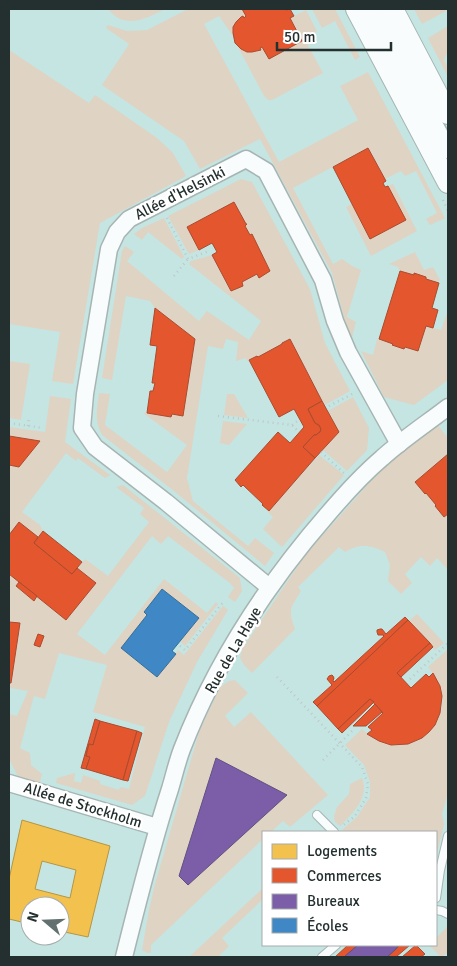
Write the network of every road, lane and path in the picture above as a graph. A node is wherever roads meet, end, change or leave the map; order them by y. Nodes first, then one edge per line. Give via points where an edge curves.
1 (356, 9) edge
2 (374, 9) edge
3 (393, 9) edge
4 (448, 114) edge
5 (448, 150) edge
6 (448, 183) edge
7 (165, 215) dead end
8 (209, 251) dead end
9 (188, 259) junction
10 (174, 276) dead end
11 (354, 393) dead end
12 (330, 406) dead end
13 (448, 407) edge
14 (218, 416) dead end
15 (29, 417) dead end
16 (299, 420) dead end
17 (9, 423) edge
18 (292, 425) junction
19 (28, 426) junction
20 (43, 428) dead end
21 (298, 431) dead end
22 (399, 444) junction
23 (321, 452) dead end
24 (346, 475) dead end
25 (270, 587) junction
26 (224, 601) dead end
27 (448, 643) edge
28 (180, 646) dead end
29 (277, 677) dead end
30 (410, 680) dead end
31 (353, 730) dead end
32 (340, 743) junction
33 (323, 760) dead end
34 (9, 783) edge
35 (317, 815) dead end
36 (342, 827) dead end
37 (157, 828) junction
38 (333, 831) edge
39 (448, 836) edge
40 (438, 871) edge
41 (437, 884) edge
42 (335, 946) edge
43 (124, 957) edge
44 (322, 957) edge

1 - 6 street
2 - 5 street
3 - 4 street
7 - 9 path
8 - 9 path
9 - 10 path
11 - 12 path
13 - 22 street, Rue de La Haye
14 - 18 path
15 - 19 path
16 - 18 path
17 - 19 path
18 - 21 path
19 - 20 path
22 - 25 street, Rue de La Haye via 349,489
22 - 25 street, Allée d'Helsinki via 348,352 334,321 323,280 266,171 246,160 129,219 117,232 109,249 82,428 95,447
23 - 24 path
25 - 37 street, Rue de La Haye via 202,703 182,750
26 - 28 path via 185,650
27 - 30 path
29 - 32 path
31 - 32 path
32 - 33 path
32 - 36 path via 362,767 368,784 366,798 356,816
34 - 37 street, Allée de Stockholm
35 - 38 lane
37 - 43 street, Rue de La Haye
39 - 40 lane
40 - 41 lane
42 - 44 lane

